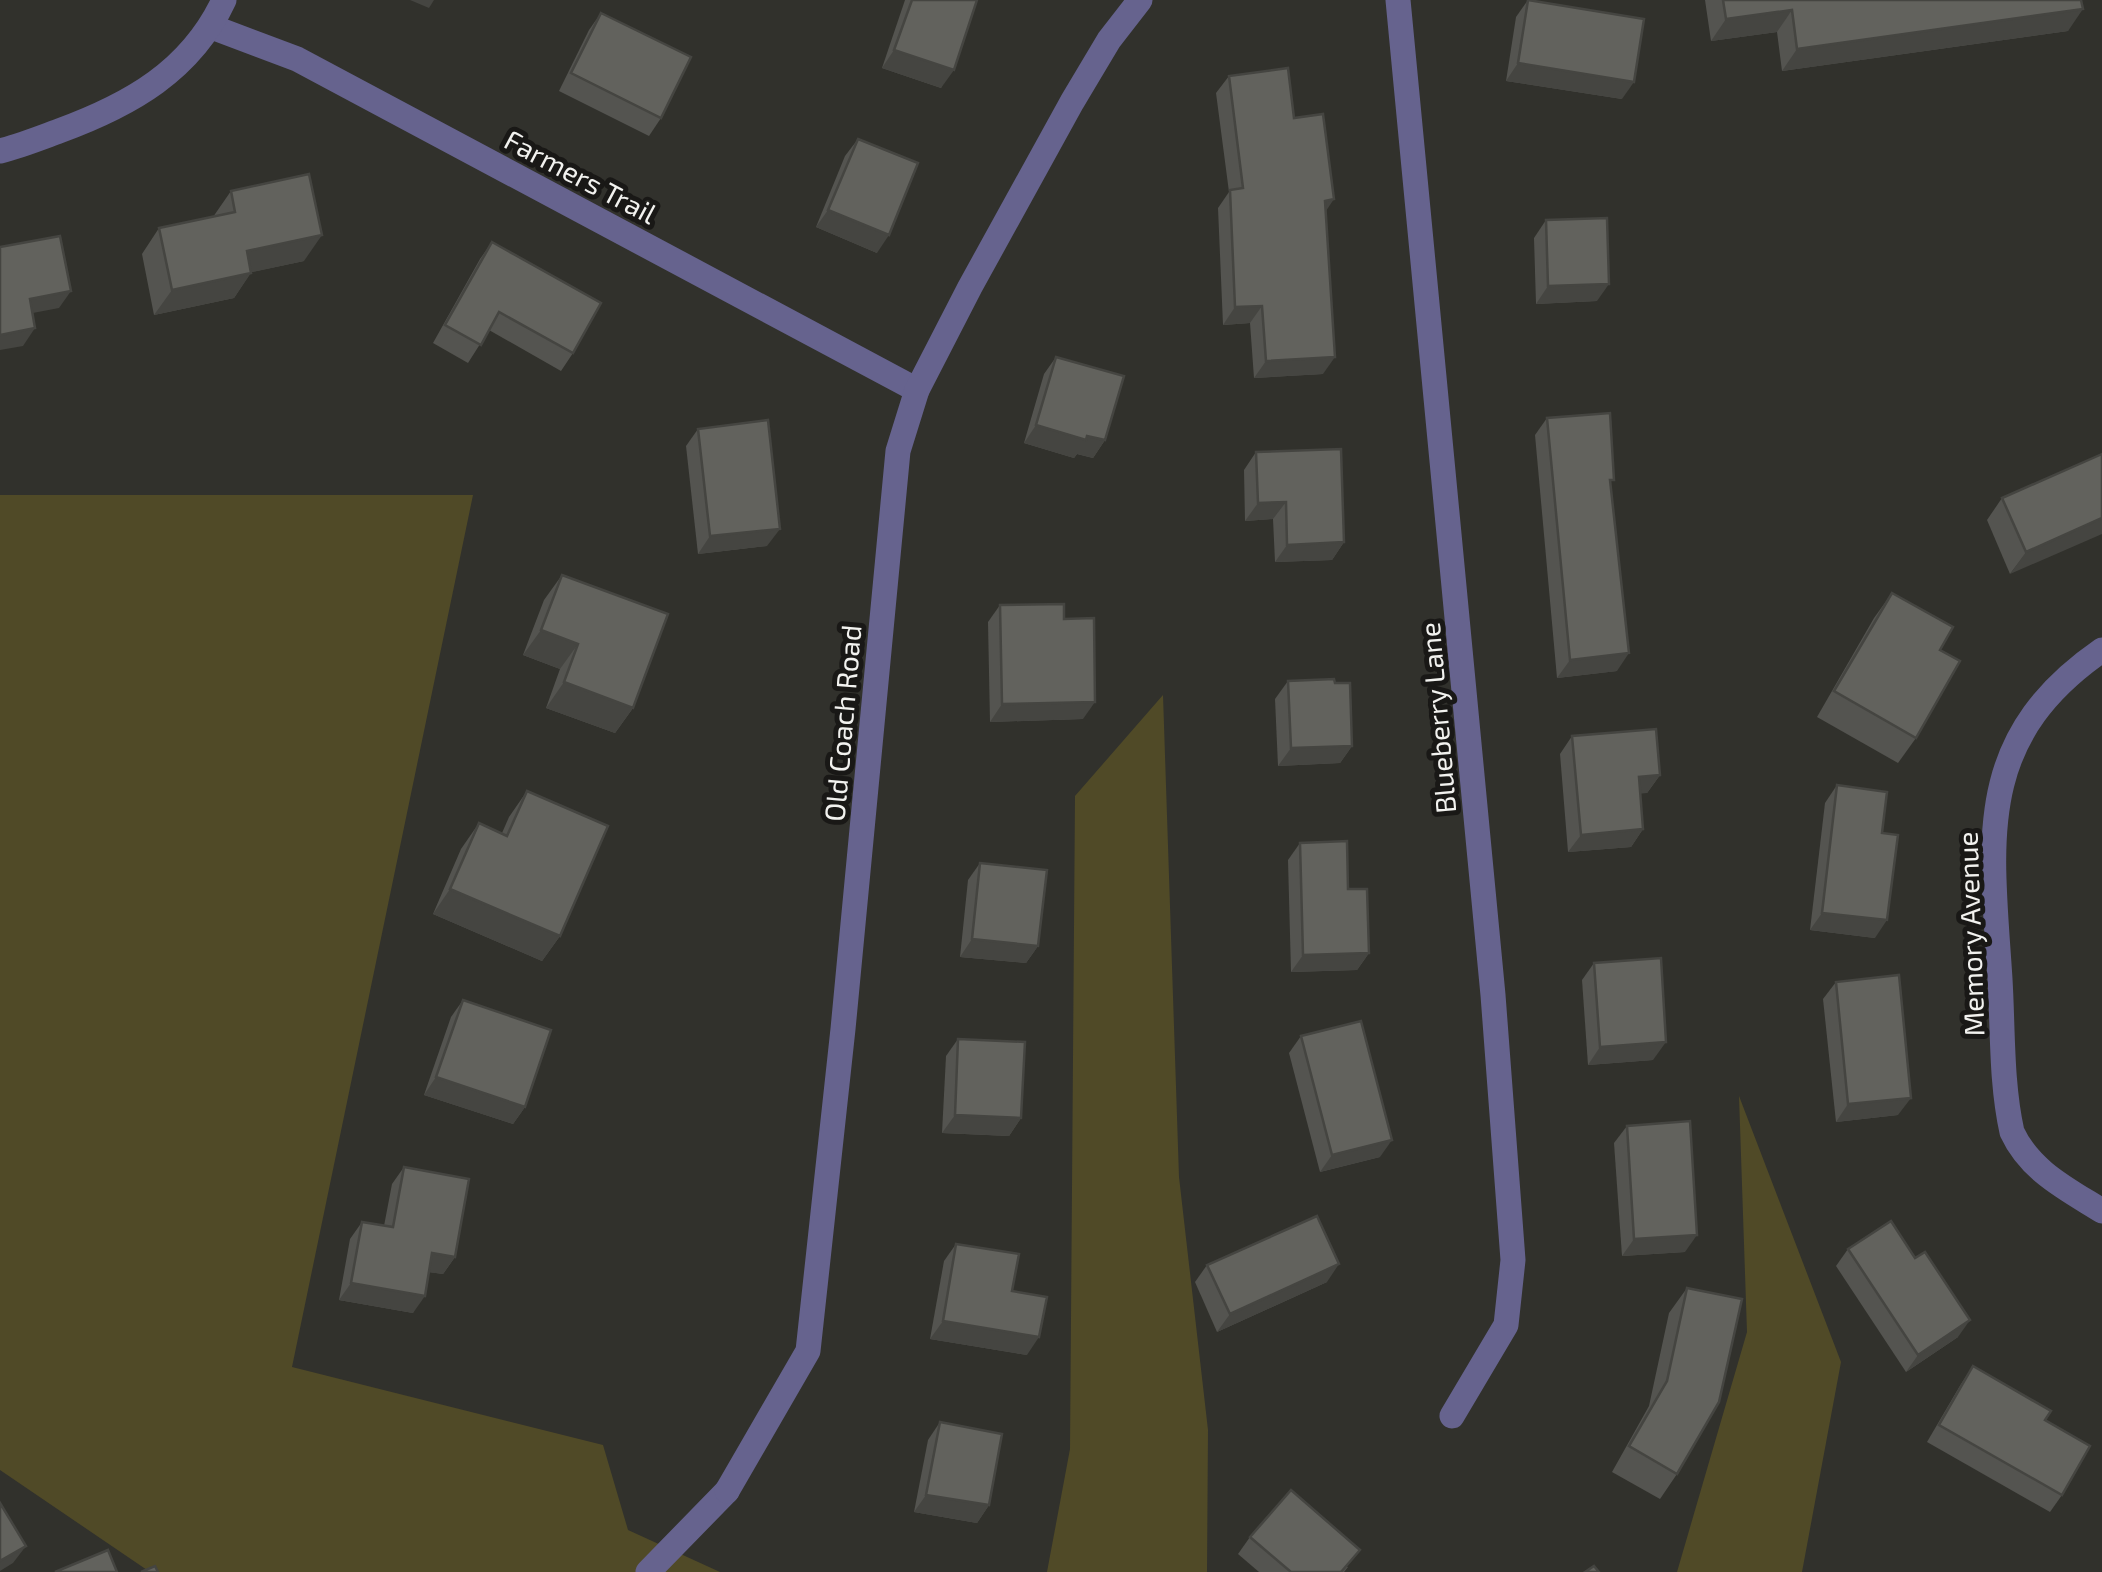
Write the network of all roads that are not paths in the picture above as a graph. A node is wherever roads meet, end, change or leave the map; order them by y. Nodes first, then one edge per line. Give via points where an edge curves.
1 (224, 0) edge
2 (1140, 0) edge
3 (1398, 0) edge
4 (212, 27) junction
5 (0, 151) edge
6 (918, 390) junction
7 (2102, 650) edge
8 (2102, 1212) edge
9 (1452, 1416) dead end
10 (648, 1572) edge

1 - 4 street
2 - 6 street, Old Coach Road via 1072,102
3 - 9 street, Blueberry Lane via 1513,1260 1506,1325
4 - 5 street via 169,75 107,113
4 - 6 street, Farmers Trail via 298,59
6 - 10 street, Old Coach Road via 898,450 808,1352 728,1491
7 - 8 street, Memory Avenue via 2045,698 2024,727 1998,795 1992,860 2012,1132 2040,1172

